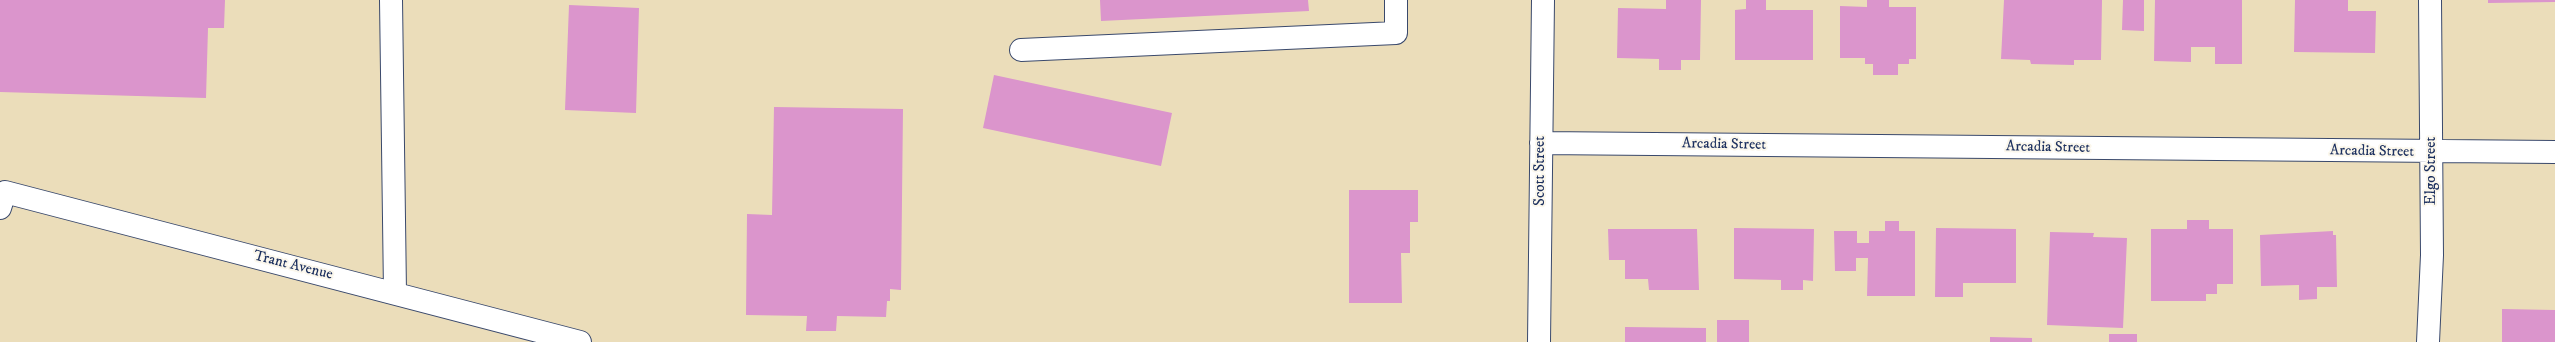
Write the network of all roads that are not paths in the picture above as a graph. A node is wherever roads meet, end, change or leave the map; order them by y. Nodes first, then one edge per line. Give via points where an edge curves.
1 (390, 0) edge
2 (1396, 0) edge
3 (1542, 0) edge
4 (2430, 0) edge
5 (1021, 50) dead end
6 (1541, 143) junction
7 (2555, 152) edge
8 (2431, 153) junction
9 (3, 200) edge
10 (395, 292) junction
11 (572, 341) edge
12 (1539, 342) edge
13 (2428, 342) edge

1 - 10 street
2 - 5 street via 1396,33
3 - 6 street, Scott Street
4 - 8 street, Elgo Street
6 - 8 street, Arcadia Street
6 - 12 street, Scott Street
7 - 8 street, Arcadia Street
8 - 13 street, Elgo Street via 2432,255
9 - 10 street, Trant Avenue
10 - 11 street, Trant Avenue

